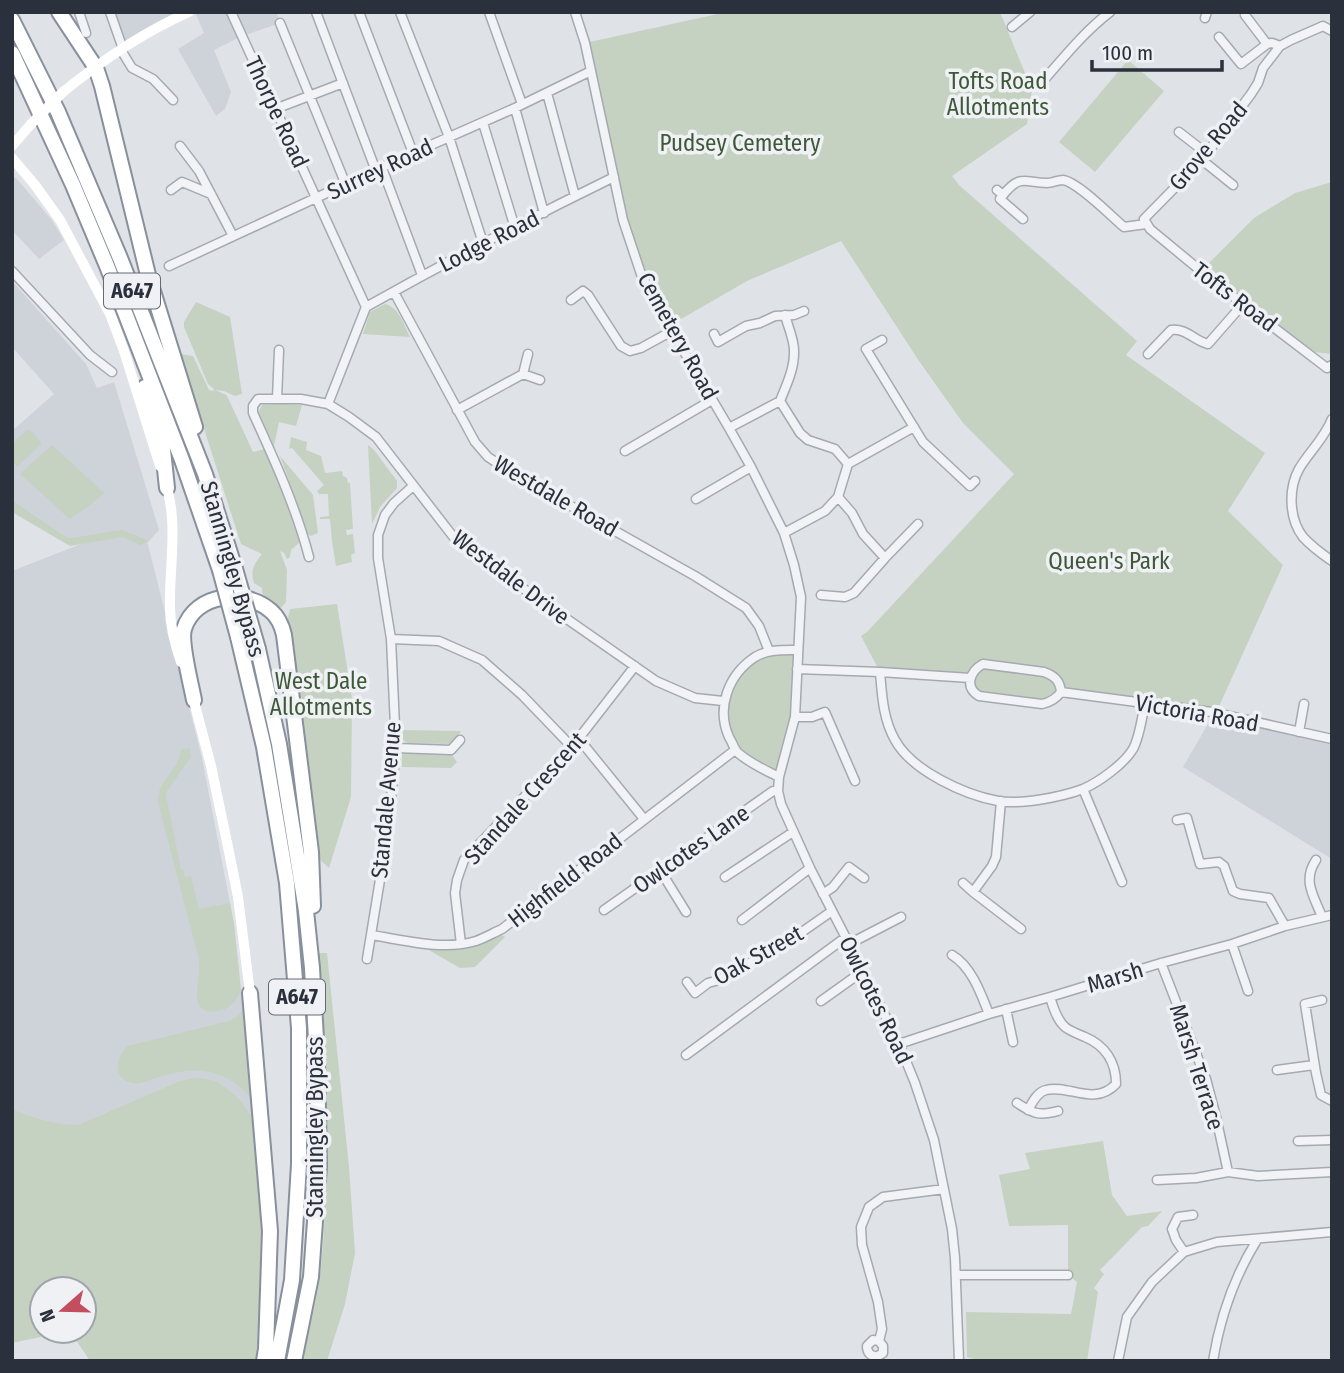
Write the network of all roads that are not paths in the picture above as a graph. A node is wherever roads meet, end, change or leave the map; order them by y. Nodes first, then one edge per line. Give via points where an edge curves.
1 (59, 12) edge
2 (79, 12) edge
3 (110, 12) edge
4 (189, 12) edge
5 (231, 12) edge
6 (316, 12) edge
7 (359, 12) edge
8 (400, 12) edge
9 (489, 12) edge
10 (576, 12) edge
11 (1030, 12) edge
12 (1110, 12) edge
13 (1245, 15) dead end
14 (12, 20) edge
15 (280, 23) dead end
16 (1012, 27) dead end
17 (1332, 31) edge
18 (86, 33) dead end
19 (1220, 37) dead end
20 (1267, 44) junction
21 (1280, 46) junction
22 (122, 49) junction
23 (12, 53) edge
24 (96, 68) junction
25 (592, 71) junction
26 (1044, 80) dead end
27 (343, 83) junction
28 (547, 93) junction
29 (310, 96) junction
30 (173, 100) dead end
31 (519, 106) junction
32 (275, 108) junction
33 (483, 123) junction
34 (1178, 131) dead end
35 (449, 137) junction
36 (12, 146) edge
37 (180, 146) dead end
38 (413, 153) junction
39 (1204, 156) junction
40 (12, 158) edge
41 (379, 169) junction
42 (614, 177) junction
43 (346, 185) junction
44 (1233, 186) dead end
45 (171, 190) dead end
46 (211, 194) junction
47 (575, 197) junction
48 (316, 198) junction
49 (544, 213) junction
50 (1023, 219) dead end
51 (1145, 221) junction
52 (514, 228) junction
53 (233, 236) junction
54 (483, 243) junction
55 (169, 266) dead end
56 (12, 271) edge
57 (422, 275) junction
58 (394, 292) junction
59 (571, 300) dead end
60 (121, 301) junction
61 (1244, 304) junction
62 (366, 307) junction
63 (804, 311) dead end
64 (785, 315) junction
65 (672, 331) junction
66 (714, 334) dead end
67 (882, 340) dead end
68 (279, 350) dead end
69 (528, 354) dead end
70 (1147, 354) dead end
71 (1330, 369) edge
72 (112, 372) dead end
73 (523, 374) junction
74 (540, 380) dead end
75 (277, 399) junction
76 (712, 400) junction
77 (780, 401) junction
78 (328, 404) junction
79 (457, 410) junction
80 (1332, 419) edge
81 (914, 427) junction
82 (729, 428) junction
83 (625, 451) dead end
84 (848, 464) junction
85 (751, 467) junction
86 (205, 474) junction
87 (975, 481) dead end
88 (413, 486) junction
89 (167, 488) junction
90 (838, 497) junction
91 (696, 499) dead end
92 (918, 524) dead end
93 (783, 533) junction
94 (309, 557) dead end
95 (885, 558) junction
96 (1332, 561) edge
97 (821, 595) dead end
98 (391, 639) junction
99 (798, 650) junction
100 (769, 651) junction
101 (635, 666) junction
102 (797, 669) junction
103 (880, 672) junction
104 (970, 678) junction
105 (1061, 692) junction
106 (194, 699) junction
107 (723, 701) junction
108 (1146, 702) junction
109 (1304, 704) dead end
110 (795, 717) junction
111 (1299, 732) junction
112 (579, 739) junction
113 (1332, 739) edge
114 (460, 740) dead end
115 (572, 747) junction
116 (396, 748) junction
117 (735, 750) junction
118 (779, 777) junction
119 (855, 781) dead end
120 (1083, 789) junction
121 (778, 791) junction
122 (1001, 801) junction
123 (644, 819) junction
124 (1177, 820) dead end
125 (793, 832) junction
126 (1316, 860) dead end
127 (810, 868) junction
128 (660, 870) junction
129 (725, 877) dead end
130 (864, 877) dead end
131 (1122, 882) dead end
132 (963, 883) dead end
133 (1273, 888) dead end
134 (973, 892) junction
135 (823, 894) junction
136 (1269, 898) junction
137 (604, 911) dead end
138 (832, 911) junction
139 (686, 912) dead end
140 (1332, 915) edge
141 (901, 916) dead end
142 (1322, 917) junction
143 (742, 920) dead end
144 (1285, 926) junction
145 (1021, 929) dead end
146 (371, 934) junction
147 (847, 940) junction
148 (461, 944) junction
149 (1232, 944) junction
150 (952, 955) dead end
151 (367, 959) dead end
152 (1161, 962) junction
153 (313, 968) junction
154 (863, 971) junction
155 (687, 982) dead end
156 (1248, 991) dead end
157 (250, 993) joint
158 (1050, 998) junction
159 (1322, 1000) dead end
160 (821, 1001) dead end
161 (1006, 1009) junction
162 (989, 1014) junction
163 (1013, 1042) dead end
164 (899, 1044) junction
165 (686, 1055) dead end
166 (1314, 1065) junction
167 (1277, 1070) dead end
168 (1332, 1101) edge
169 (1017, 1104) dead end
170 (1028, 1110) junction
171 (1058, 1111) dead end
172 (1332, 1140) edge
173 (1298, 1141) dead end
174 (1228, 1172) junction
175 (1332, 1172) edge
176 (1157, 1180) dead end
177 (944, 1189) junction
178 (1193, 1215) dead end
179 (1332, 1232) edge
180 (1257, 1240) junction
181 (1184, 1252) junction
182 (957, 1275) junction
183 (1068, 1275) dead end
184 (879, 1341) dead end
185 (264, 1361) edge
186 (277, 1361) edge
187 (294, 1361) edge
188 (959, 1361) edge
189 (1118, 1361) edge
190 (1213, 1361) edge

1 - 24 highway
2 - 18 street
3 - 22 street
4 - 22 main road
5 - 32 street, Thorpe Road
6 - 27 street
7 - 38 street
8 - 35 street
9 - 31 street
10 - 25 street, Cemetery Road
11 - 16 street
12 - 26 street
13 - 20 street
14 - 86 highway, Stanningley Bypass / A647 via 120,258
15 - 29 street
17 - 21 street via 1323,26
19 - 20 street via 1241,64
20 - 21 street
21 - 39 street, Grove Road
22 - 24 main road
22 - 30 street via 132,68 153,79
23 - 60 highway, Stanningley Bypass / A647
24 - 36 main road, bridge via 62,92
24 - 86 highway
25 - 28 street, Surrey Road
25 - 42 street, Cemetery Road
27 - 29 street
27 - 41 street
28 - 31 street, Surrey Road
28 - 47 street
29 - 32 street
29 - 43 street
31 - 33 street, Surrey Road
31 - 49 street
32 - 48 street, Thorpe Road
33 - 35 street, Surrey Road
33 - 52 street
34 - 39 street
35 - 38 street, Surrey Road
35 - 54 street
37 - 46 street
38 - 41 street, Surrey Road
39 - 44 street
39 - 51 street, Grove Road
40 - 89 main road via 60,220 110,314
41 - 43 street, Surrey Road
41 - 57 street
42 - 47 street, Lodge Road
42 - 65 street, Cemetery Road via 641,274
43 - 48 street, Surrey Road
45 - 46 street via 182,182
46 - 53 street
47 - 49 street, Lodge Road
48 - 53 street, Surrey Road
48 - 62 street, Thorpe Road
49 - 52 street, Lodge Road
50 - 51 street via 1000,199 1000,193 1025,179 1073,184 1124,227
51 - 61 street, Tofts Road
52 - 54 street, Lodge Road
53 - 55 street, Surrey Road
54 - 57 street, Lodge Road
56 - 72 street via 90,355
57 - 58 street, Lodge Road
58 - 62 street, Lodge Road
58 - 79 street, Westdale Road
59 - 65 street via 583,291 588,295 621,346 631,351
60 - 89 highway, A647 via 163,450
60 - 186 highway, Stanningley Bypass / A647, bridge via 220,570 264,747 287,883 299,1028 299,1164 292,1280
61 - 70 street via 1208,344 1183,330 1171,330
61 - 71 street, Tofts Road
62 - 78 street
63 - 64 street
64 - 66 street via 746,326 718,342
64 - 77 street via 794,355
65 - 76 street, Cemetery Road
67 - 81 street via 866,349
68 - 75 street
69 - 73 street
73 - 74 street
73 - 79 street
75 - 78 street, Westdale Drive
75 - 94 street, Westdale Drive via 258,399 253,413
76 - 82 street, Cemetery Road
76 - 83 street
77 - 82 street
77 - 84 street via 800,433 835,449
78 - 88 street, Westdale Drive via 376,437
79 - 100 street, Westdale Road via 488,457 746,607
80 - 96 street via 1298,471 1292,506 1300,534
81 - 84 street
81 - 87 street via 923,442 970,486
82 - 85 street, Cemetery Road
84 - 90 street
85 - 91 street
85 - 93 street, Cemetery Road
86 - 153 highway, Stanningley Bypass / A647, bridge via 258,649 279,744
88 - 98 street, Standale Avenue via 385,515 378,535
88 - 101 street, Westdale Drive via 455,538
89 - 106 main road via 173,527 169,610
90 - 93 street via 825,511
90 - 95 street
92 - 95 street
93 - 99 street, Cemetery Road via 802,597
95 - 97 street via 854,593
98 - 115 street via 439,641 482,660
98 - 116 street, Standale Avenue
99 - 100 street
99 - 102 street, Owlcotes Road
100 - 107 street via 736,675
101 - 107 street, Westdale Drive via 695,698
101 - 112 street, Standale Crescent
102 - 103 street
102 - 110 street, Owlcotes Road
103 - 104 street
103 - 122 street via 884,712 895,741 912,760 938,778
104 - 105 street, Victoria Road via 970,686 979,696 1042,704
104 - 105 street via 983,664 1044,672 1060,683
105 - 108 street, Victoria Road
106 - 153 highway via 182,632 190,615 201,604 236,596 273,612 284,635 310,852
106 - 157 main road via 231,859
107 - 117 street via 724,726
108 - 111 street, Victoria Road
108 - 120 street via 1133,749
109 - 111 street
110 - 118 street, Owlcotes Road
110 - 119 street via 825,712
111 - 113 street, Victoria Road
112 - 115 street, Standale Crescent
112 - 123 street
114 - 116 street via 454,753
115 - 148 street, Standale Crescent via 464,860 455,893
116 - 146 street, Standale Avenue
117 - 118 street
117 - 123 street, Highfield Road
118 - 121 street, Owlcotes Road
120 - 122 street via 1053,797
120 - 131 street
121 - 125 street, Owlcotes Road
121 - 128 street, Owlcotes Lane
122 - 134 street via 996,857
123 - 148 street, Highfield Road via 502,929
124 - 136 street via 1187,818 1200,864 1219,862 1233,891
125 - 127 street, Owlcotes Road
125 - 129 street
126 - 142 street via 1309,882
127 - 135 street, Owlcotes Road
127 - 143 street
128 - 137 street, Owlcotes Lane
128 - 139 street
130 - 135 street via 849,867
132 - 134 street
133 - 136 street
134 - 145 street
135 - 138 street, Owlcotes Road
136 - 144 street
138 - 147 street, Owlcotes Road
138 - 155 street, Oak Street via 769,955 695,993
140 - 142 street, Marsh
141 - 147 street
142 - 144 street, Marsh
144 - 149 street, Marsh
146 - 148 street, Highfield Road
146 - 151 street, Standale Avenue
147 - 154 street, Owlcotes Road
147 - 165 street
149 - 152 street, Marsh
149 - 156 street
150 - 162 street via 978,988
152 - 158 street, Marsh
152 - 174 street, Marsh Terrace via 1206,1079
153 - 187 highway, Stanningley Bypass / A647 via 319,1166 312,1277
154 - 160 street
154 - 164 street, Owlcotes Road
157 - 185 highway via 270,1231
158 - 161 street, Marsh
158 - 170 street via 1064,1026 1105,1049 1116,1084 1090,1094 1046,1090
159 - 166 street via 1305,1004
161 - 162 street, Marsh
161 - 163 street
162 - 164 street, Marsh
164 - 177 street, Owlcotes Road via 934,1140
166 - 167 street
166 - 168 street via 1321,1095
169 - 170 street
170 - 171 street via 1042,1114
172 - 173 street
174 - 175 street via 1279,1176
174 - 176 street
177 - 182 street, Owlcotes Road
177 - 184 street via 883,1197 869,1207 861,1227 862,1245 878,1302
178 - 181 street via 1178,1217 1172,1229
179 - 180 street
180 - 181 street via 1217,1242
180 - 190 street via 1224,1311
181 - 189 street via 1152,1282 1127,1317
182 - 183 street
182 - 188 street, Owlcotes Road

